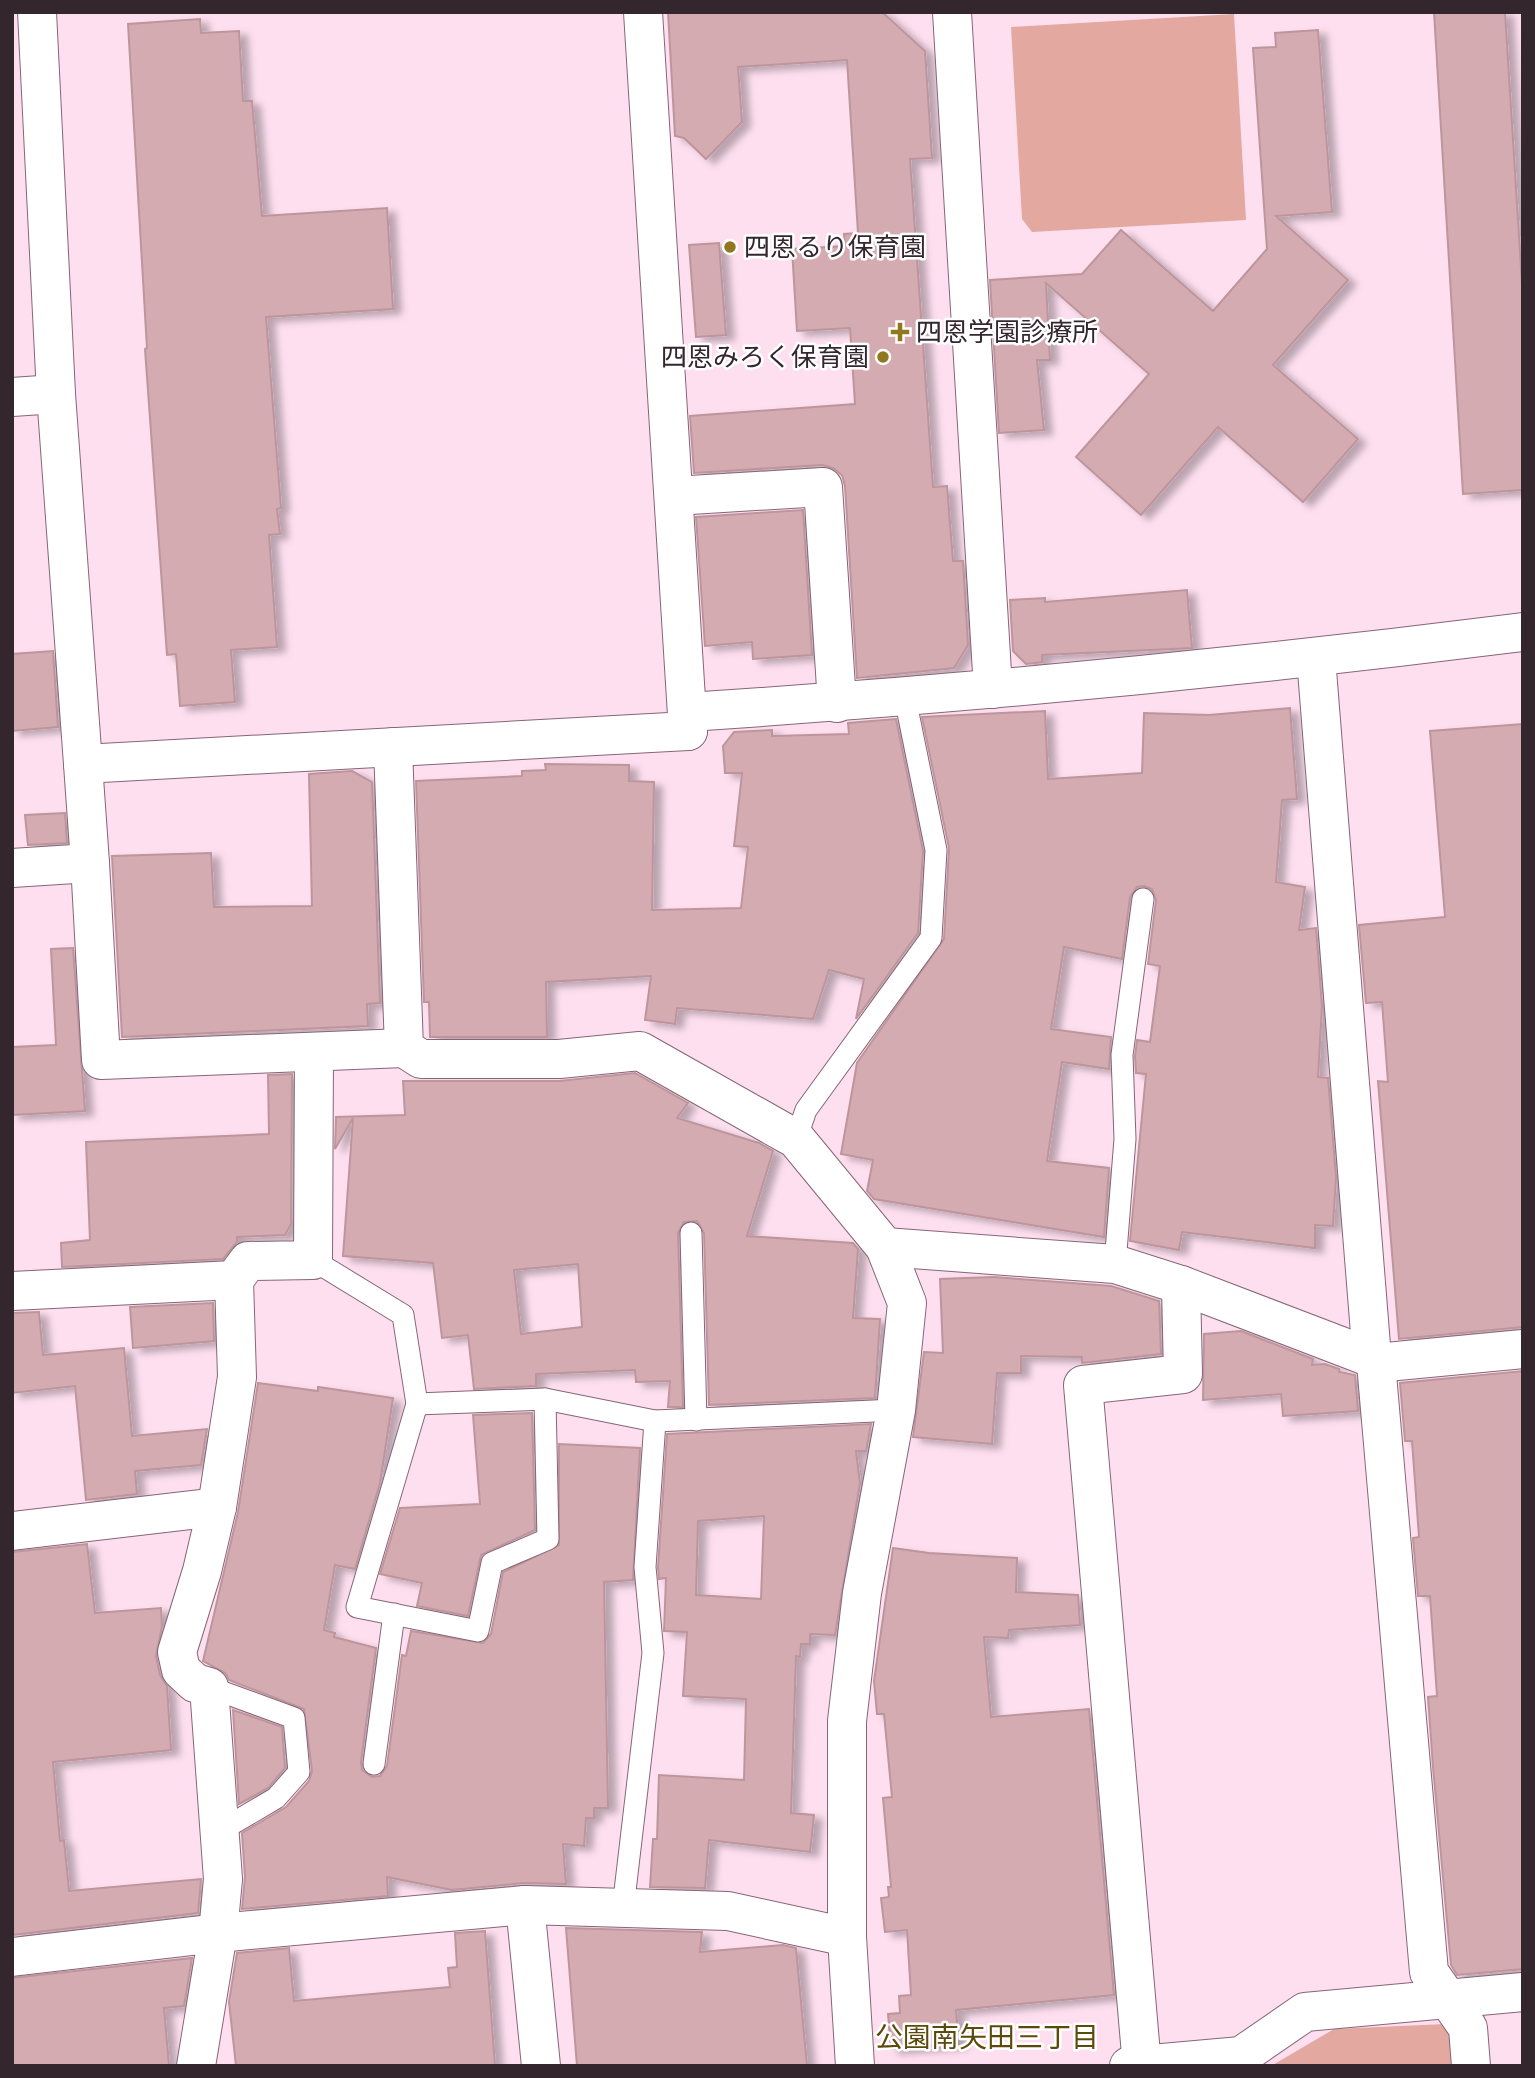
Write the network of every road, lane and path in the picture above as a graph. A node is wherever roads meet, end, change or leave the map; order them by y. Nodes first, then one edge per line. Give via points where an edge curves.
1 (37, 12) edge
2 (643, 12) edge
3 (952, 12) edge
4 (57, 394) junction
5 (12, 397) edge
6 (674, 496) junction
7 (1523, 632) edge
8 (1316, 658) junction
9 (993, 689) junction
10 (905, 698) junction
11 (837, 703) junction
12 (688, 722) junction
13 (393, 747) junction
14 (83, 764) junction
15 (90, 863) junction
16 (12, 868) edge
17 (1143, 899) dead end
18 (404, 1048) junction
19 (314, 1052) junction
20 (796, 1139) junction
21 (691, 1233) dead end
22 (885, 1247) junction
23 (313, 1260) junction
24 (1115, 1264) junction
25 (234, 1280) junction
26 (1181, 1285) junction
27 (12, 1291) edge
28 (1523, 1349) edge
29 (1374, 1361) junction
30 (545, 1399) junction
31 (417, 1404) junction
32 (896, 1410) junction
33 (696, 1420) junction
34 (655, 1421) junction
35 (217, 1507) junction
36 (12, 1531) edge
37 (394, 1615) junction
38 (209, 1687) junction
39 (374, 1764) dead end
40 (220, 1831) junction
41 (525, 1905) junction
42 (623, 1908) junction
43 (218, 1933) junction
44 (847, 1937) junction
45 (12, 1957) edge
46 (1523, 1992) edge
47 (1446, 1998) junction
48 (1137, 2065) edge
49 (195, 2066) edge
50 (541, 2066) edge
51 (855, 2066) edge
52 (1471, 2066) edge

1 - 4 street
2 - 6 street
3 - 9 street
4 - 5 street
4 - 14 street
6 - 11 street via 823,487
6 - 12 street
7 - 8 street
8 - 9 street
8 - 29 street
9 - 10 street
10 - 11 street
10 - 20 lane via 936,850 931,938 806,1110
11 - 12 street
12 - 13 street
13 - 14 street
13 - 18 street
14 - 15 street
15 - 16 street
15 - 19 street via 101,1060
17 - 24 lane via 1122,1055 1125,1139
18 - 19 street
18 - 20 street via 421,1059 559,1059 640,1051
19 - 23 street
20 - 22 street
21 - 33 lane
22 - 24 street
22 - 32 street via 907,1303
23 - 25 street via 248,1261
23 - 31 lane via 403,1315
24 - 26 street
25 - 27 street
25 - 35 street via 237,1377
26 - 29 street
26 - 48 street via 1183,1374 1083,1385
28 - 29 street
29 - 47 street via 1429,1972
30 - 31 lane
30 - 34 lane
30 - 37 lane via 548,1539 492,1563 478,1631
31 - 37 lane via 357,1607
32 - 33 lane
32 - 44 street via 862,1593 847,1721
33 - 34 lane
34 - 42 lane via 645,1567 653,1653
35 - 36 street
35 - 38 street via 177,1653 181,1670 195,1683
37 - 39 lane
38 - 40 street
38 - 40 lane via 294,1718 299,1772 276,1798
40 - 43 street via 223,1879
41 - 42 street
41 - 43 street
41 - 50 street
42 - 44 street via 728,1911
43 - 45 street
43 - 49 street
44 - 51 street
46 - 47 street
47 - 48 street via 1305,2012 1241,2056
47 - 52 street via 1468,2028

